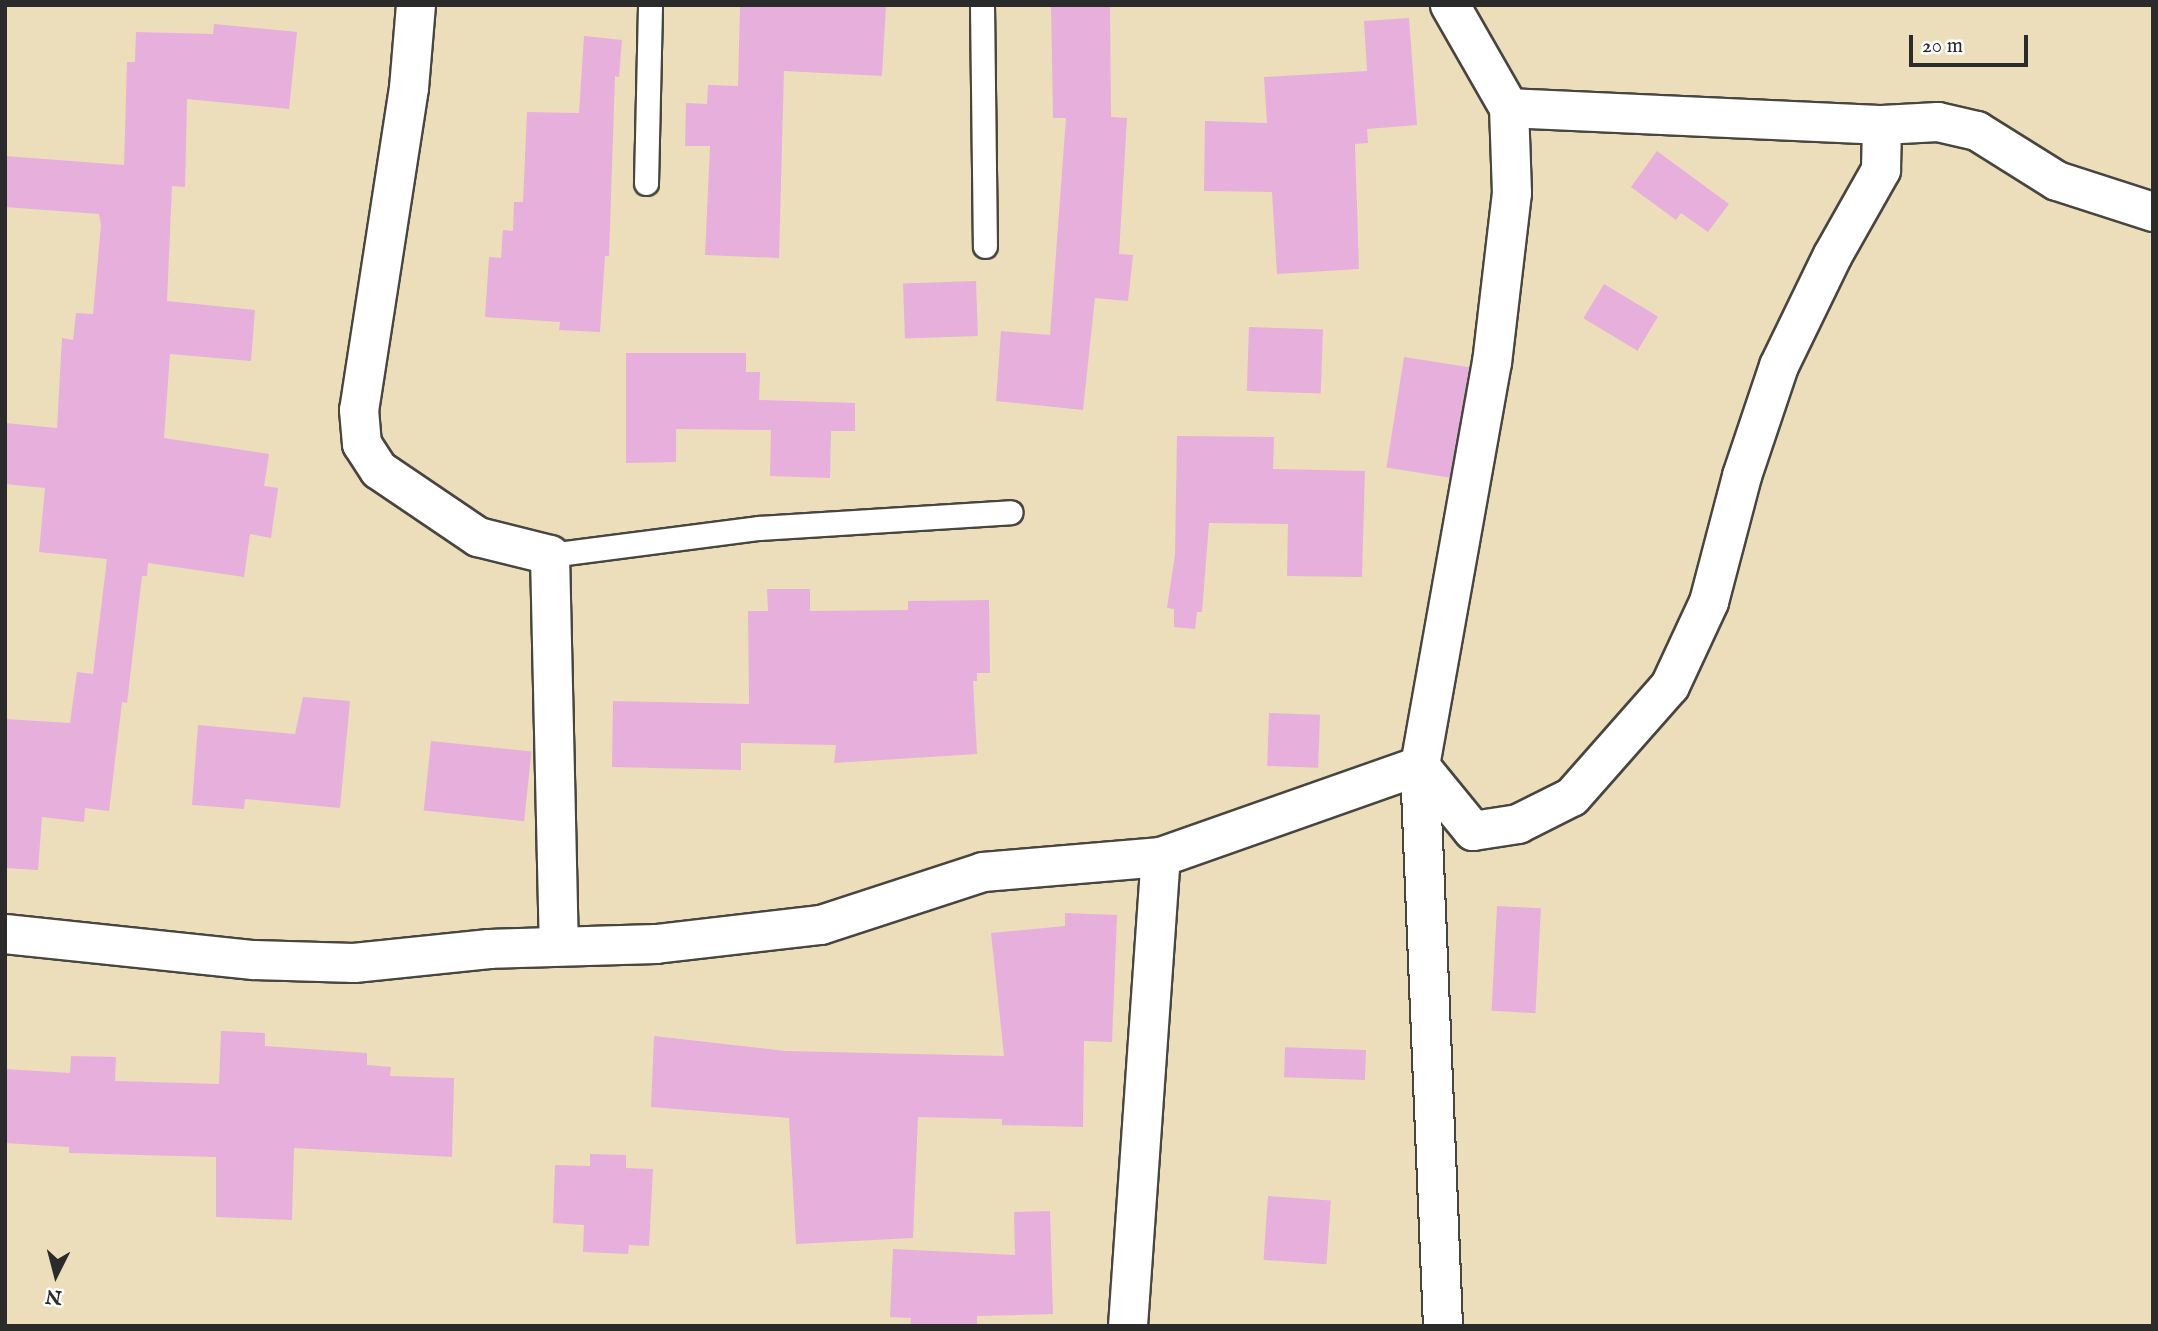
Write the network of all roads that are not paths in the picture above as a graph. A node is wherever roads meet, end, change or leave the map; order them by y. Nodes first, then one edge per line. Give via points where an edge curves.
1 (416, 5) edge
2 (650, 5) edge
3 (982, 5) edge
4 (1450, 5) edge
5 (1509, 108) junction
6 (1882, 125) junction
7 (646, 183) dead end
8 (2153, 212) edge
9 (985, 246) dead end
10 (1010, 512) dead end
11 (550, 555) junction
12 (1420, 766) junction
13 (1161, 857) junction
14 (5, 934) edge
15 (559, 945) junction
16 (1128, 1326) edge
17 (1443, 1326) edge

1 - 11 street via 409,88 359,410 362,444 379,470 478,537
2 - 7 lane
3 - 9 lane
4 - 5 street
5 - 6 street
5 - 12 street via 1512,193 1492,363
6 - 8 street via 1938,122 1977,131 2057,181
6 - 12 street via 1881,170 1779,366 1742,476 1709,602 1671,686 1572,797 1518,824 1473,831
10 - 11 lane via 759,528
11 - 15 street
12 - 13 street
12 - 17 street
13 - 15 street via 983,872 821,925 656,944
13 - 16 street
14 - 15 street via 254,960 354,963

